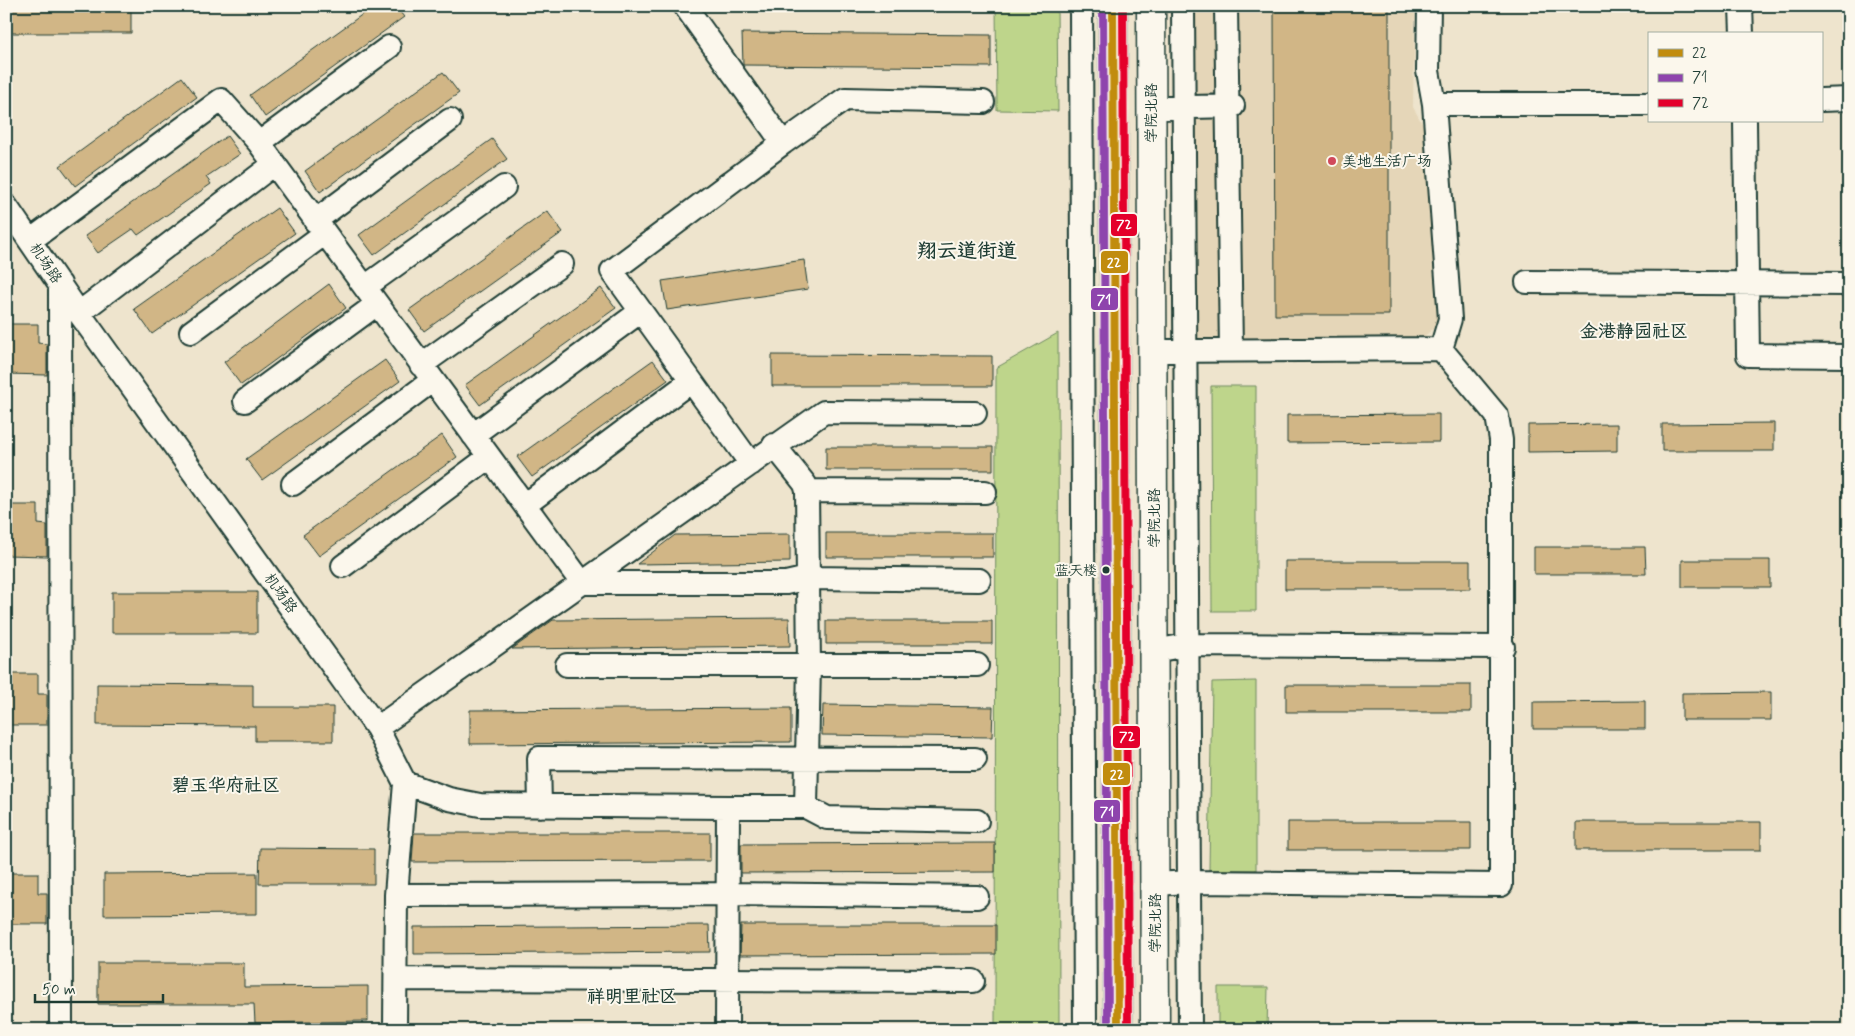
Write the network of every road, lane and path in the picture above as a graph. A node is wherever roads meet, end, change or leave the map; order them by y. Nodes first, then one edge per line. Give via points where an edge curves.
1 (685, 6) edge
2 (1082, 6) edge
3 (1113, 6) edge
4 (1151, 6) edge
5 (1183, 6) edge
6 (1226, 6) edge
7 (1232, 6) edge
8 (1428, 6) edge
9 (1741, 6) edge
10 (1742, 32) edge
11 (389, 47) dead end
12 (1849, 99) edge
13 (1822, 100) edge
14 (982, 102) dead end
15 (1434, 104) junction
16 (1648, 104) edge
17 (1230, 106) junction
18 (1152, 108) junction
19 (1184, 108) junction
20 (450, 120) dead end
21 (1745, 122) edge
22 (259, 144) junction
23 (783, 144) junction
24 (273, 165) junction
25 (504, 187) dead end
26 (6, 206) edge
27 (320, 227) junction
28 (31, 240) junction
29 (562, 264) dead end
30 (1527, 282) dead end
31 (1747, 283) junction
32 (60, 284) junction
33 (1849, 284) edge
34 (371, 296) junction
35 (641, 312) junction
36 (79, 313) junction
37 (191, 332) dead end
38 (1441, 349) junction
39 (1185, 350) junction
40 (1234, 350) junction
41 (1153, 351) junction
42 (1849, 356) edge
43 (427, 372) junction
44 (691, 381) junction
45 (245, 401) dead end
46 (975, 413) dead end
47 (473, 435) junction
48 (774, 445) junction
49 (489, 457) junction
50 (751, 464) junction
51 (293, 484) dead end
52 (808, 491) junction
53 (985, 492) dead end
54 (525, 505) junction
55 (343, 566) dead end
56 (808, 578) junction
57 (979, 580) dead end
58 (582, 584) junction
59 (1187, 645) junction
60 (1503, 646) junction
61 (1116, 650) junction
62 (1154, 651) junction
63 (1082, 653) junction
64 (567, 665) dead end
65 (808, 665) junction
66 (977, 665) dead end
67 (377, 728) junction
68 (808, 759) junction
69 (975, 759) dead end
70 (405, 783) junction
71 (540, 806) junction
72 (728, 807) junction
73 (806, 807) junction
74 (977, 821) dead end
75 (1190, 882) junction
76 (1155, 884) junction
77 (728, 894) junction
78 (396, 895) junction
79 (977, 897) dead end
80 (396, 979) junction
81 (727, 980) junction
82 (973, 981) dead end
83 (60, 1030) edge
84 (395, 1030) edge
85 (727, 1030) edge
86 (1085, 1030) edge
87 (1118, 1030) edge
88 (1155, 1030) edge
89 (1190, 1030) edge

1 - 23 street
2 - 63 street
3 - 61 main road
4 - 18 main road, 学院北路
5 - 19 street
6 - 17 street
7 - 17 street
8 - 15 street via 1428,70
9 - 10 street
11 - 22 street
12 - 13 street
14 - 23 street via 845,99
15 - 16 street
15 - 38 street via 1450,319
17 - 19 street
17 - 40 street
18 - 19 street
18 - 41 main road, 学院北路
19 - 39 street
20 - 27 street
21 - 31 street
22 - 24 street
22 - 28 street via 221,100
23 - 35 street via 612,271
24 - 27 street
24 - 36 street
25 - 34 street
26 - 28 street, 机场路
27 - 34 street
27 - 37 street
28 - 32 street, 机场路
29 - 43 street
30 - 31 street
31 - 33 street
31 - 42 street via 1748,355
32 - 36 street, 机场路
32 - 83 street
34 - 43 street
34 - 45 street
35 - 44 street
35 - 47 street
36 - 67 street, 机场路
38 - 40 street
38 - 60 street via 1497,416 1501,440
39 - 40 street
39 - 41 street
39 - 59 street
41 - 62 main road, 学院北路
43 - 47 street
43 - 51 street
44 - 50 street
44 - 54 street
46 - 48 street via 824,412
47 - 49 street
48 - 50 street
48 - 52 street
49 - 54 street
49 - 55 street
50 - 58 street
52 - 53 street
52 - 56 street
54 - 58 street
56 - 57 street
56 - 58 street via 786,583
56 - 65 street
58 - 67 street
59 - 60 street
59 - 62 street
59 - 75 street
60 - 75 street via 1501,885
61 - 62 main road
61 - 63 street
61 - 87 main road
62 - 76 main road, 学院北路
63 - 86 street
64 - 65 street
65 - 66 street
65 - 68 street
67 - 70 street, 机场路
68 - 69 street
68 - 71 street via 539,758
68 - 73 street
70 - 71 street via 449,799 480,805
70 - 78 street
71 - 72 street
72 - 73 street
72 - 77 street
73 - 74 street via 827,818
75 - 76 street
75 - 89 street
76 - 88 main road, 学院北路
77 - 78 street
77 - 79 street
77 - 81 street
78 - 80 street
80 - 81 street
80 - 84 street
81 - 82 street
81 - 85 street

